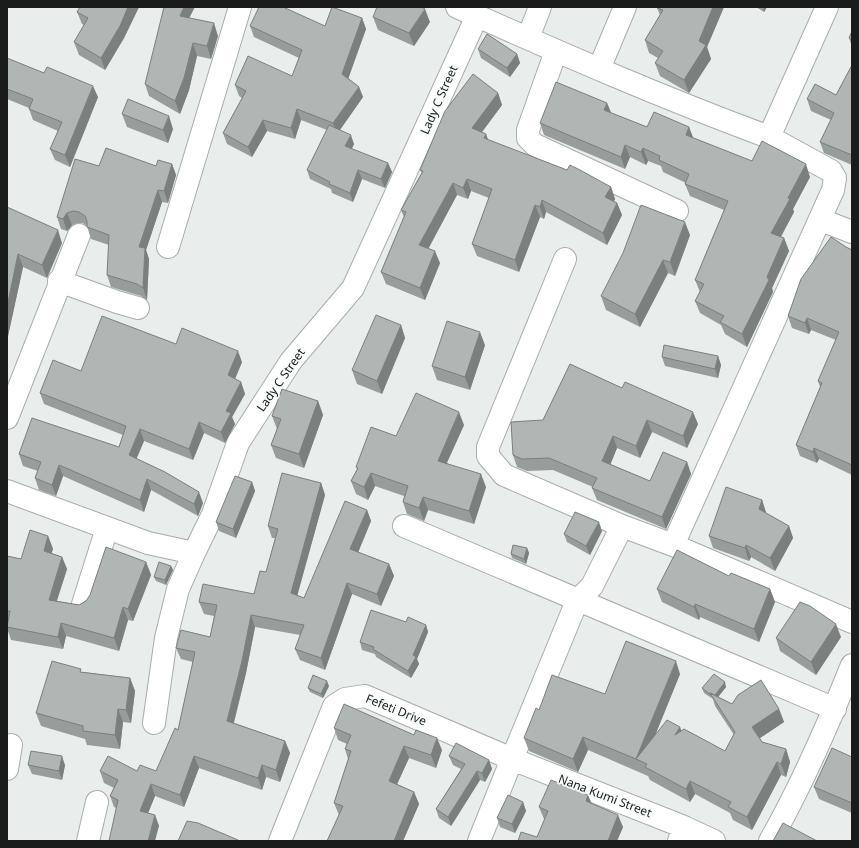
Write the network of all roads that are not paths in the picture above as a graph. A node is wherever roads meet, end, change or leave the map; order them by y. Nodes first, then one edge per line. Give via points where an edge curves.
1 (240, 7) edge
2 (540, 7) edge
3 (625, 7) edge
4 (827, 7) edge
5 (467, 11) edge
6 (528, 38) junction
7 (556, 51) junction
8 (599, 69) junction
9 (769, 137) junction
10 (677, 211) dead end
11 (821, 220) junction
12 (852, 232) edge
13 (79, 235) dead end
14 (168, 247) dead end
15 (565, 259) dead end
16 (59, 281) junction
17 (138, 308) dead end
18 (7, 418) edge
19 (7, 491) edge
20 (404, 526) dead end
21 (622, 526) junction
22 (107, 528) junction
23 (673, 545) junction
24 (194, 553) junction
25 (577, 601) junction
26 (83, 604) edge
27 (852, 622) edge
28 (852, 665) edge
29 (835, 709) junction
30 (154, 723) dead end
31 (11, 745) dead end
32 (512, 759) junction
33 (7, 769) edge
34 (97, 802) dead end
35 (682, 834) edge
36 (88, 841) edge
37 (280, 841) edge
38 (479, 841) edge
39 (714, 841) edge
40 (770, 841) edge

1 - 14 street
2 - 6 street
3 - 8 street
4 - 9 street
5 - 6 street
5 - 24 street, Lady C Street via 353,288 291,361 238,443 213,514
6 - 7 street
7 - 8 street
7 - 10 street via 528,130 528,138 535,145
8 - 9 street via 697,111
9 - 11 street via 831,171 835,178 833,190
11 - 12 street
11 - 23 street via 749,373
13 - 16 street
15 - 21 street via 488,447 488,456 504,475
16 - 17 street
16 - 18 street
19 - 22 street
20 - 25 street
21 - 23 street
21 - 25 street via 592,586
22 - 24 street via 148,544
22 - 26 street
23 - 27 street
24 - 30 street, Lady C Street via 178,589 166,638
25 - 29 street
25 - 32 street
28 - 29 street
29 - 40 street
31 - 33 street
32 - 35 street, Nana Kumi Street
32 - 37 street, Fefeti Drive via 365,696 345,699 334,706
32 - 38 street
34 - 36 street
35 - 39 street, Nana Kumi Street

